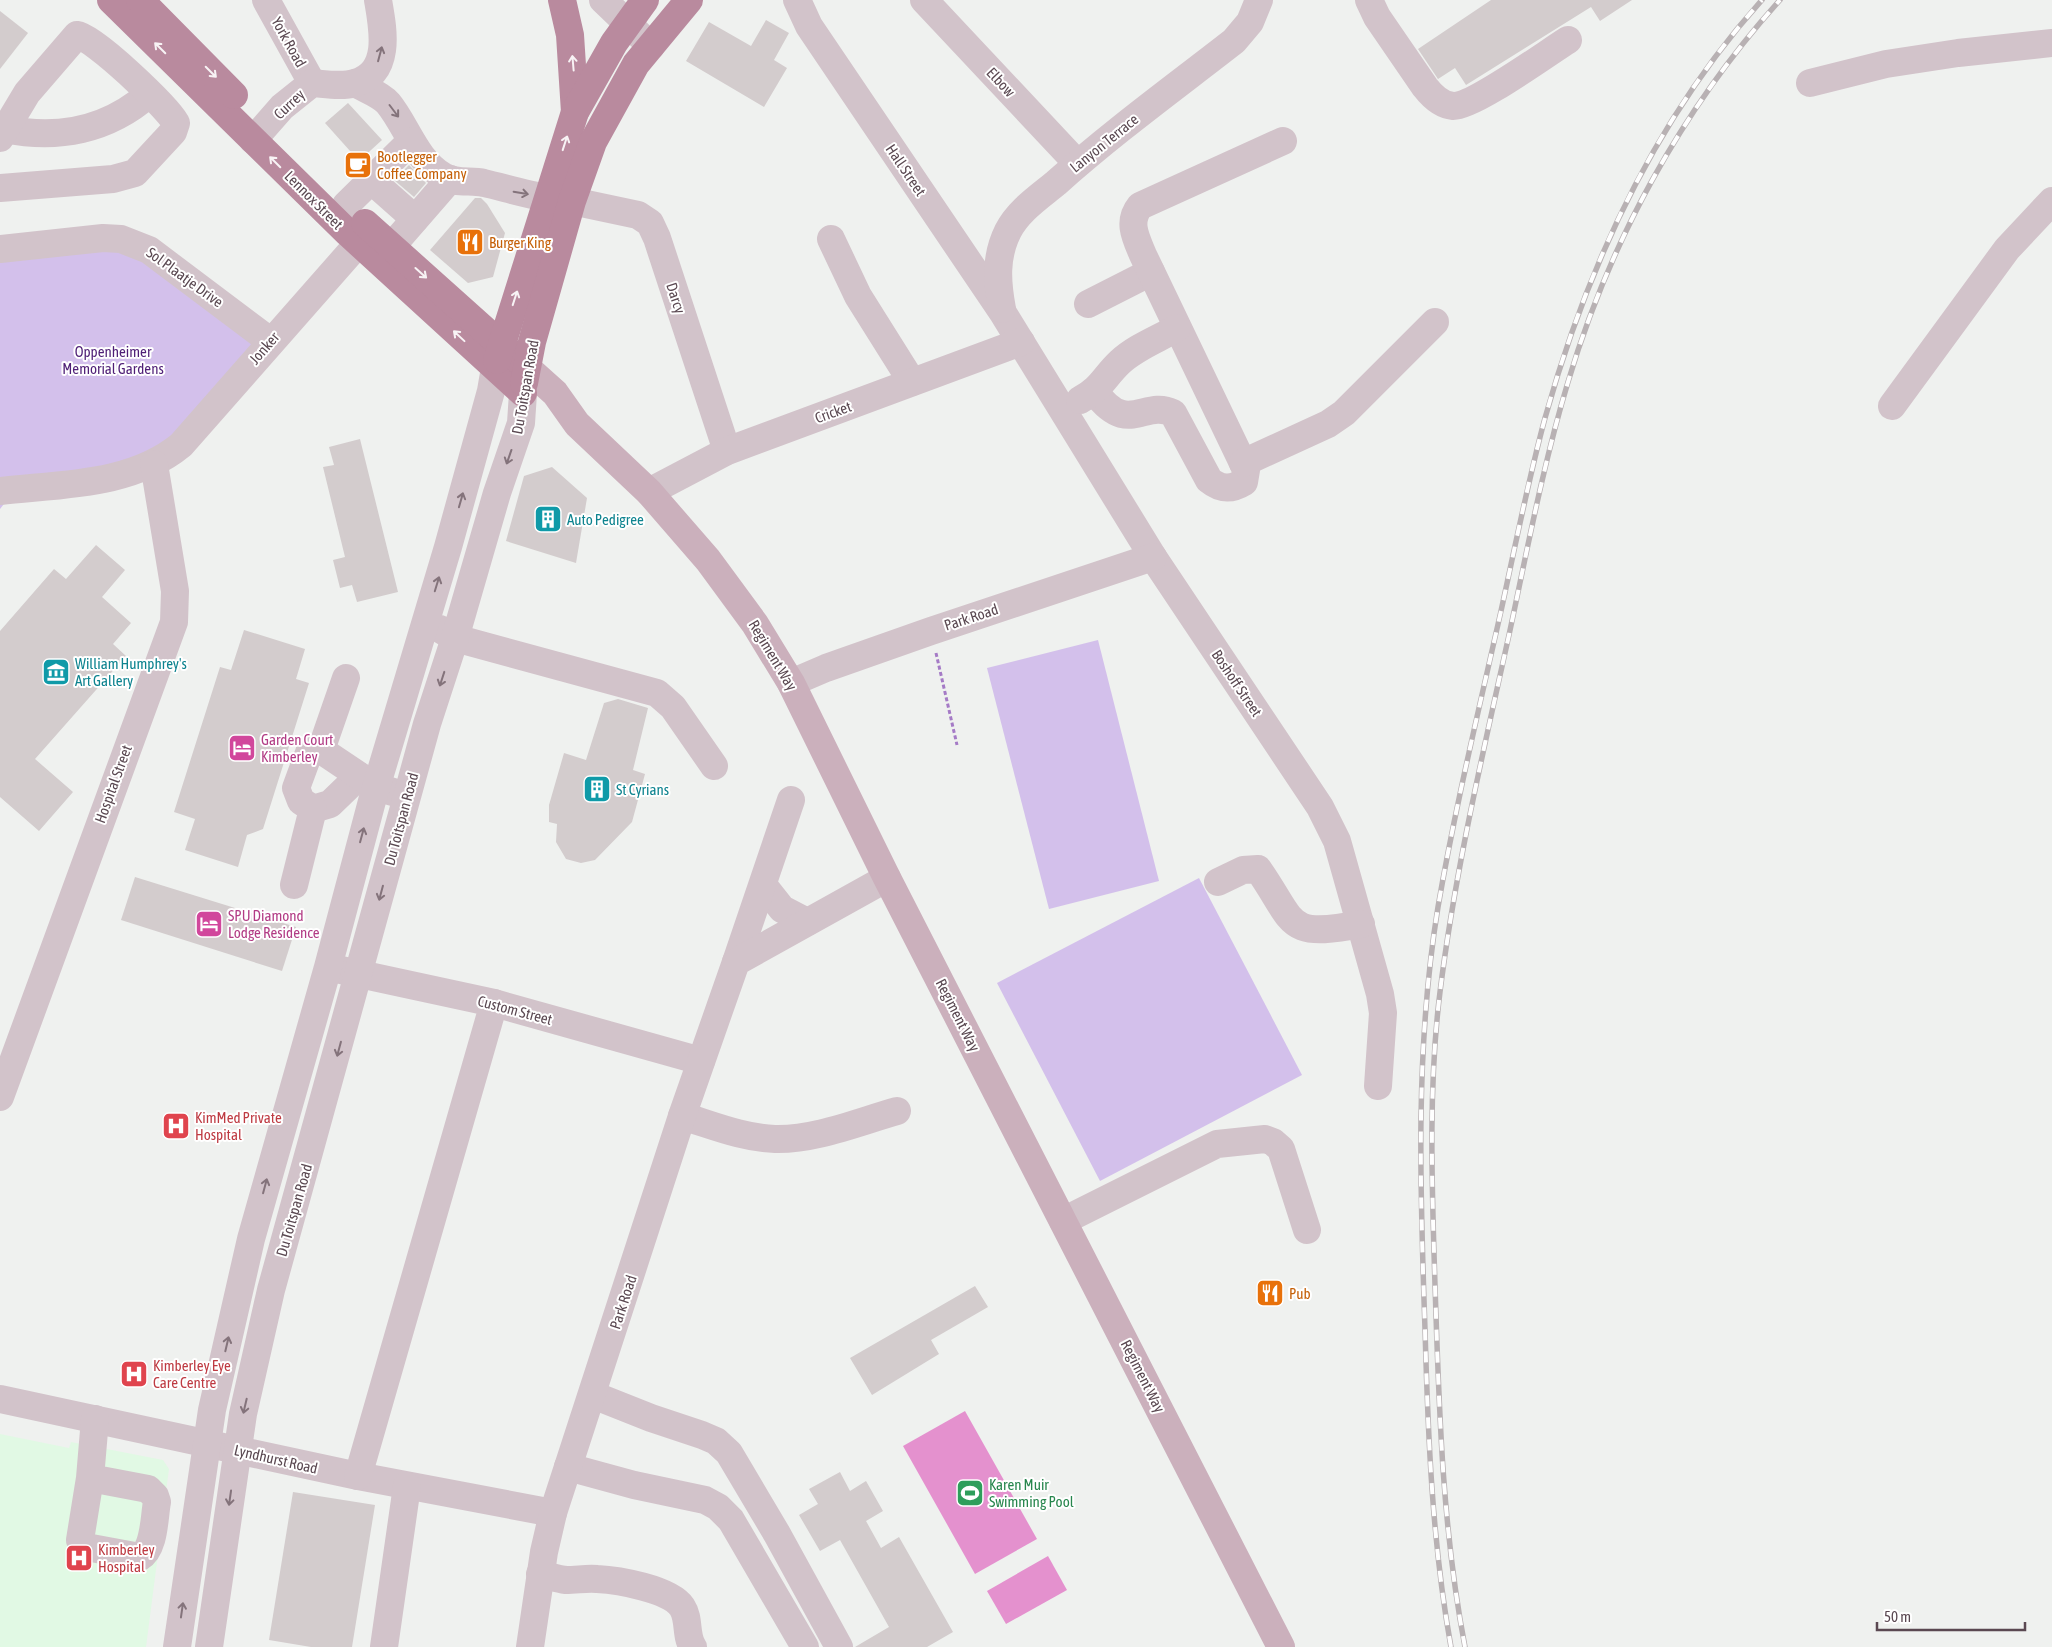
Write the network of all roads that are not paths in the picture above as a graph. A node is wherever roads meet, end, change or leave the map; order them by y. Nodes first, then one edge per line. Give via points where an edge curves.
1 (111, 0) edge
2 (140, 0) edge
3 (266, 0) edge
4 (378, 0) edge
5 (562, 0) edge
6 (603, 0) edge
7 (689, 0) edge
8 (797, 0) edge
9 (924, 0) edge
10 (1259, 0) edge
11 (1369, 0) edge
12 (637, 7) edge
13 (659, 37) junction
14 (1568, 40) dead end
15 (2052, 43) edge
16 (1810, 82) dead end
17 (312, 83) junction
18 (355, 83) junction
19 (149, 94) junction
20 (575, 112) junction
21 (3, 133) edge
22 (260, 133) junction
23 (411, 141) junction
24 (1283, 141) dead end
25 (1077, 164) junction
26 (450, 179) junction
27 (371, 180) junction
28 (0, 188) edge
29 (560, 200) junction
30 (2052, 201) edge
31 (346, 205) junction
32 (415, 220) junction
33 (364, 235) junction
34 (831, 239) dead end
35 (391, 247) junction
36 (0, 249) edge
37 (1151, 272) junction
38 (1088, 304) dead end
39 (1003, 313) junction
40 (1435, 322) dead end
41 (1177, 328) junction
42 (270, 341) junction
43 (1021, 342) junction
44 (498, 357) junction
45 (524, 380) junction
46 (912, 382) junction
47 (1095, 392) junction
48 (1892, 406) dead end
49 (1062, 411) junction
50 (727, 451) junction
51 (1243, 463) junction
52 (154, 464) junction
53 (0, 492) edge
54 (649, 492) junction
55 (1154, 557) junction
56 (426, 620) junction
57 (455, 638) junction
58 (346, 678) dead end
59 (792, 684) junction
60 (321, 750) junction
61 (714, 766) dead end
62 (367, 782) junction
63 (407, 797) junction
64 (791, 800) dead end
65 (313, 809) junction
66 (887, 878) junction
67 (1218, 882) dead end
68 (294, 885) dead end
69 (763, 885) junction
70 (807, 922) junction
71 (1361, 924) junction
72 (736, 962) junction
73 (328, 967) junction
74 (360, 973) junction
75 (494, 1003) junction
76 (701, 1061) junction
77 (1378, 1086) dead end
78 (0, 1097) edge
79 (897, 1111) dead end
80 (682, 1116) junction
81 (1064, 1222) junction
82 (1307, 1230) dead end
83 (593, 1395) junction
84 (0, 1399) edge
85 (95, 1420) junction
86 (207, 1443) junction
87 (237, 1450) junction
88 (568, 1466) junction
89 (358, 1476) junction
90 (90, 1478) dead end
91 (407, 1486) junction
92 (554, 1513) junction
93 (540, 1574) junction
94 (820, 1611) junction
95 (799, 1636) edge
96 (177, 1647) edge
97 (209, 1647) edge
98 (384, 1647) edge
99 (530, 1647) edge
100 (693, 1647) edge
101 (839, 1647) edge
102 (1281, 1647) edge

22 -> 1 highway, Lennox Street
2 -> 22 highway, Lennox Street
3 - 17 street, York Road
18 -> 4 street via 372,73 382,56 384,32
20 -> 5 highway via 570,35
6 - 12 street
7 - 13 highway, Du Toitspan Road
8 - 39 street, Hall Street via 809,26
9 - 25 street, Elbow
10 - 25 street, Lanyon Terrace via 1250,22 1234,41
11 - 14 street via 1425,87 1434,97 1453,106 1473,100
12 - 13 street
12 - 20 highway, Du Toitspan Road
13 - 29 highway, Du Toitspan Road via 636,64
15 - 16 street via 1886,64
17 - 18 street, Currey
17 - 22 street, Currey via 282,107
18 -> 23 street via 386,101
19 - 21 street via 126,112 84,129 44,134
19 - 21 street via 91,41 77,35 27,93
19 - 28 street via 173,118 176,128 134,173 113,179
29 -> 20 highway, Du Toitspan Road
22 - 31 highway, Lennox Street
33 -> 22 highway, Lennox Street
23 - 26 street via 430,164
23 - 27 street
24 - 37 street via 1140,206 1132,222
25 - 39 street, Lanyon Terrace via 1022,213 1008,232 1001,250 998,275
26 -> 29 street, Darcy
26 - 32 street
27 - 31 street
27 - 32 street
44 -> 29 highway, Du Toitspan Road
29 - 45 highway, Du Toitspan Road
29 - 50 street, Darcy via 638,215 650,223
30 - 48 street via 2007,250
31 - 33 highway, Lennox Street
32 - 35 street
33 - 35 highway, Lennox Street
33 - 42 street, Jonker
44 -> 33 highway, Lennox Street
34 - 46 street via 858,296
35 -> 44 highway, Lennox Street
36 - 42 street, Sol Plaatje Drive via 121,239 149,250
37 - 38 street
37 - 41 street
39 - 43 street, Boshoff Street
40 - 51 street via 1344,413 1328,424
41 - 47 street via 1120,362
41 - 51 street
42 - 52 street, Jonker via 181,445
43 - 46 street, Cricket
43 - 49 street, Boshoff Street
44 - 45 highway, Lennox Street
56 -> 44 street, Du Toitspan Road
45 - 54 main road, Regiment Way via 555,393 577,424
45 -> 57 street, Du Toitspan Road via 521,423
46 - 50 street, Cricket
47 - 49 street
47 - 51 street via 1121,414 1129,416 1162,410 1173,413 1209,480 1216,486 1226,488 1244,482 1246,470
49 - 55 street, Boshoff Street
50 - 54 street, Cricket
52 - 53 street via 114,477
52 - 78 street, Hospital Street via 175,591 174,622
54 - 59 main road, Regiment Way via 726,582
55 - 59 street, Park Road via 931,631 826,668
55 - 71 street, Boshoff Street via 1320,806 1337,841
56 - 57 street
56 - 62 street, Du Toitspan Road
57 - 61 street via 657,693 674,706
57 -> 63 street, Du Toitspan Road
58 - 60 street
59 - 66 main road, Regiment Way
60 - 62 street
60 - 65 street via 310,750 296,788 301,801
62 - 63 street
62 - 65 street via 330,804
73 -> 62 street, Du Toitspan Road
63 -> 74 street, Du Toitspan Road
64 - 69 street, Park Road
65 - 68 street
66 - 70 street
66 - 81 main road, Regiment Way
67 - 71 street via 1243,870 1258,869 1293,923 1310,929 1331,930
69 - 70 street via 782,909
69 - 72 street, Park Road
70 - 72 street
71 - 77 street, Boshoff Street via 1383,1013
72 - 76 street, Park Road
73 - 74 street, Custom Street
86 -> 73 street, Du Toitspan Road via 251,1239
74 - 75 street, Custom Street
74 -> 87 street, Du Toitspan Road via 271,1290 242,1414
75 - 76 street, Custom Street
75 - 89 street
76 - 80 street, Park Road
79 - 80 street via 802,1137 775,1139 748,1136
80 - 83 street, Park Road
81 - 82 street via 1217,1144 1265,1139 1281,1149
81 - 102 main road, Regiment Way
83 - 88 street, Park Road
83 - 94 street via 716,1441 729,1453
84 - 85 street, Lyndhurst Road
85 - 86 street, Lyndhurst Road
85 - 90 street
86 - 87 street, Lyndhurst Road
96 -> 86 street, Du Toitspan Road
87 - 89 street, Lyndhurst Road
87 -> 97 street, Du Toitspan Road
88 - 92 street, Park Road
88 - 95 street via 634,1485 705,1500 718,1507 731,1520
89 - 91 street, Lyndhurst Road
91 - 92 street, Lyndhurst Road
91 - 98 street
92 - 93 street, Park Road
93 - 99 street, Park Road
93 - 100 street via 565,1580 598,1579 670,1596 682,1606
94 - 95 street
94 - 101 street

